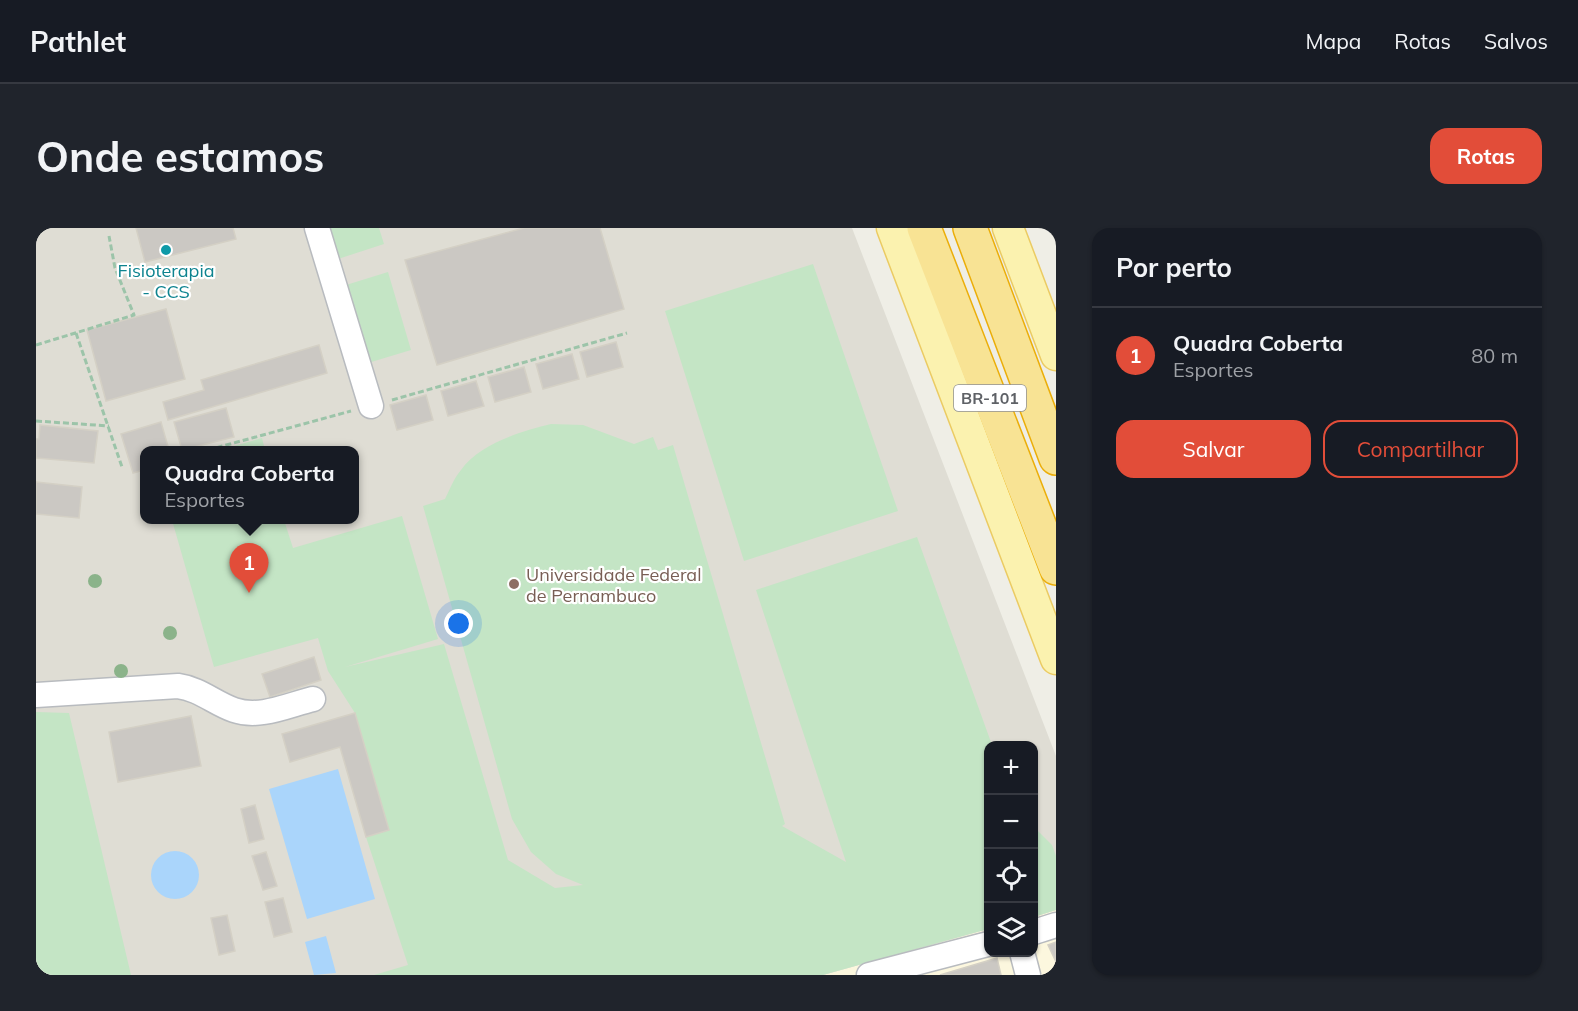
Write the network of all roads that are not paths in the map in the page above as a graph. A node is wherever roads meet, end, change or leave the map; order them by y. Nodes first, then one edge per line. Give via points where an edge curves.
1 (316, 228) edge
2 (892, 228) edge
3 (924, 228) edge
4 (970, 228) edge
5 (1008, 228) edge
6 (1054, 344) edge
7 (371, 406) road end
8 (1056, 458) edge
9 (1056, 568) edge
10 (1056, 660) edge
11 (36, 695) edge
12 (313, 699) dead end
13 (1056, 925) edge
14 (1038, 931) edge
15 (984, 945) edge
16 (1023, 957) edge
17 (868, 975) edge
18 (1028, 975) edge

1 - 7 lane
2 - 10 main road
3 - 9 highway, BR-101
4 - 8 highway, BR-101
5 - 6 main road
11 - 12 lane via 178,686 191,688 235,710 258,714
13 - 14 lane
15 - 17 lane
16 - 18 lane

